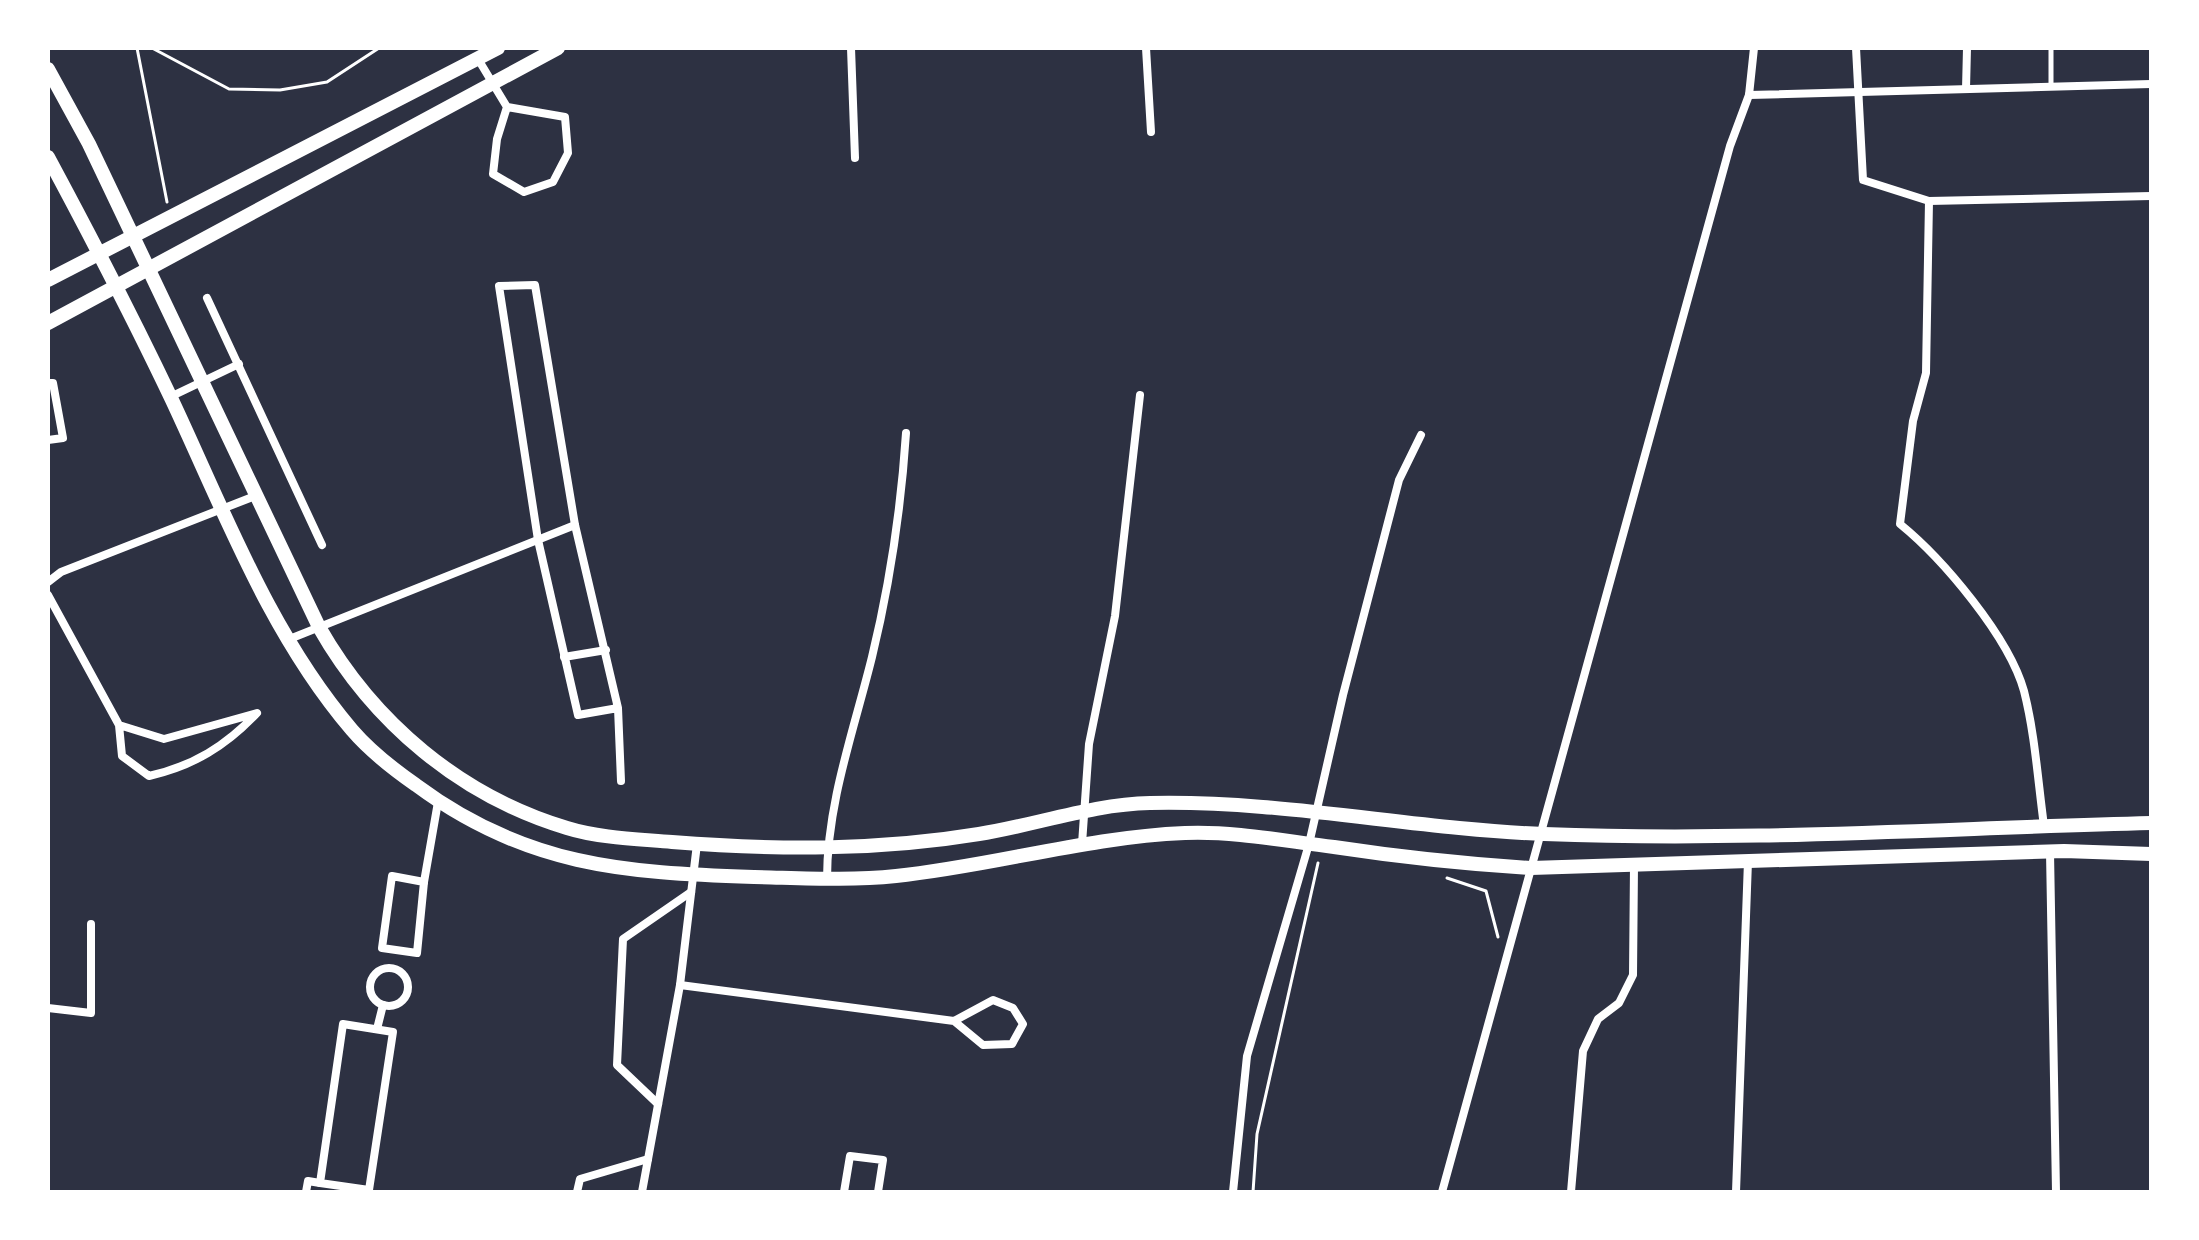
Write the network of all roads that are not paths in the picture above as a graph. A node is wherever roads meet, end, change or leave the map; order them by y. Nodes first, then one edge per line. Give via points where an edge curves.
1 (498, 48) edge
2 (558, 48) edge
3 (851, 48) edge
4 (1146, 48) edge
5 (1754, 48) edge
6 (1856, 48) edge
7 (1967, 48) edge
8 (2051, 48) edge
9 (478, 59) junction
10 (48, 69) edge
11 (493, 83) junction
12 (2151, 84) edge
13 (2051, 87) junction
14 (1966, 89) junction
15 (1856, 93) junction
16 (1749, 95) junction
17 (507, 107) junction
18 (1151, 132) dead end
19 (48, 157) edge
20 (855, 158) dead end
21 (2151, 196) edge
22 (1929, 201) junction
23 (133, 237) junction
24 (100, 254) junction
25 (145, 268) junction
26 (48, 280) edge
27 (115, 285) junction
28 (207, 298) dead end
29 (48, 323) edge
30 (239, 364) junction
31 (48, 383) edge
32 (202, 383) junction
33 (1140, 395) dead end
34 (170, 397) junction
35 (906, 433) dead end
36 (1421, 435) dead end
37 (48, 440) edge
38 (255, 496) junction
39 (222, 510) junction
40 (575, 525) junction
41 (538, 540) junction
42 (322, 545) dead end
43 (48, 582) edge
44 (48, 595) edge
45 (319, 627) junction
46 (286, 640) junction
47 (606, 650) junction
48 (564, 657) junction
49 (618, 708) junction
50 (119, 725) junction
51 (621, 781) dead end
52 (438, 802) junction
53 (1315, 812) junction
54 (1082, 813) junction
55 (2151, 823) edge
56 (2044, 826) junction
57 (1540, 834) junction
58 (697, 844) junction
59 (1082, 844) junction
60 (1309, 844) junction
61 (827, 848) junction
62 (2050, 852) junction
63 (2151, 854) edge
64 (1748, 861) junction
65 (1634, 865) junction
66 (1531, 868) junction
67 (694, 875) junction
68 (827, 879) junction
69 (424, 882) junction
70 (691, 892) junction
71 (91, 924) dead end
72 (400, 951) junction
73 (393, 968) junction
74 (680, 985) junction
75 (383, 1005) junction
76 (48, 1008) edge
77 (954, 1021) junction
78 (377, 1029) junction
79 (658, 1104) junction
80 (648, 1159) junction
81 (320, 1183) junction
82 (369, 1190) edge
83 (306, 1192) edge
84 (380, 1192) edge
85 (577, 1192) edge
86 (642, 1192) edge
87 (844, 1192) edge
88 (878, 1192) edge
89 (1233, 1192) edge
90 (1442, 1192) edge
91 (1571, 1192) edge
92 (1736, 1192) edge
93 (2056, 1192) edge

1 - 9 main road
2 - 11 main road
3 - 20 street
4 - 18 street
5 - 16 street
6 - 15 street
7 - 14 street
8 - 13 lane
9 - 11 street
9 - 23 main road
10 - 23 main road
11 - 17 street
11 - 25 main road
12 - 13 street
13 - 14 street
14 - 15 street
15 - 16 street
15 - 22 street via 1863,180
16 - 57 street via 1730,146
17 - 17 street via 493,174 524,192 553,182 568,153 565,117
19 - 24 main road
21 - 22 street
22 - 56 street via 1926,373 1913,421 1900,524 1958,582 2023,689
23 - 24 main road
23 - 25 main road
24 - 26 main road
24 - 27 main road
25 - 27 main road
25 - 32 main road
27 - 29 main road
27 - 34 main road
28 - 30 street
30 - 32 street
30 - 42 street
31 - 37 street via 53,383 63,438
32 - 34 street
32 - 38 main road
33 - 54 street via 1115,616 1089,744
34 - 39 main road
35 - 61 street via 891,576
36 - 53 street via 1399,480
38 - 39 street
38 - 45 main road
39 - 43 street via 61,572
39 - 46 main road
40 - 41 street
40 - 41 street via 535,285 499,286
40 - 47 street
41 - 45 street
41 - 48 street
44 - 50 street
45 - 46 street
45 - 58 main road via 342,668 375,707 456,777 504,804 569,830
46 - 52 main road via 354,734
47 - 48 street
47 - 49 street
48 - 49 street via 578,715
49 - 51 street
50 - 50 street via 122,756 149,776 182,768 233,738 257,713 164,739
52 - 67 main road via 494,834 562,859
52 - 69 street
53 - 54 main road via 1188,802 1136,803
53 - 57 main road
53 - 60 street
54 - 59 street
54 - 61 main road via 983,834
55 - 56 main road
56 - 57 main road via 1682,839
57 - 66 street
58 - 61 main road
58 - 67 street
59 - 60 main road via 1186,833 1255,835
59 - 68 main road via 908,874
60 - 66 main road via 1451,864
60 - 89 street via 1247,1056
61 - 68 street
62 - 63 main road
62 - 64 main road
62 - 93 street
64 - 65 main road
64 - 92 street
65 - 66 main road
65 - 91 street via 1633,975 1619,1003 1598,1019 1583,1051
66 - 90 street
67 - 68 main road
67 - 70 street
69 - 72 street via 417,953
69 - 72 street via 392,876 382,948
70 - 74 street
70 - 79 street via 623,939 617,1065
71 - 76 street via 91,1013
72 - 73 street
73 - 75 street via 374,974 369,986 373,999
73 - 75 street via 407,981 407,994 400,1003
74 - 77 street
74 - 79 street
75 - 78 street
77 - 77 street via 983,1045 1012,1044 1023,1024 1013,1008 993,1000
78 - 81 street via 343,1024
78 - 82 street via 393,1032
79 - 80 street
80 - 85 street via 580,1179
80 - 86 street
81 - 82 street
81 - 83 street via 308,1181
82 - 84 street
87 - 88 street via 850,1156 883,1160

